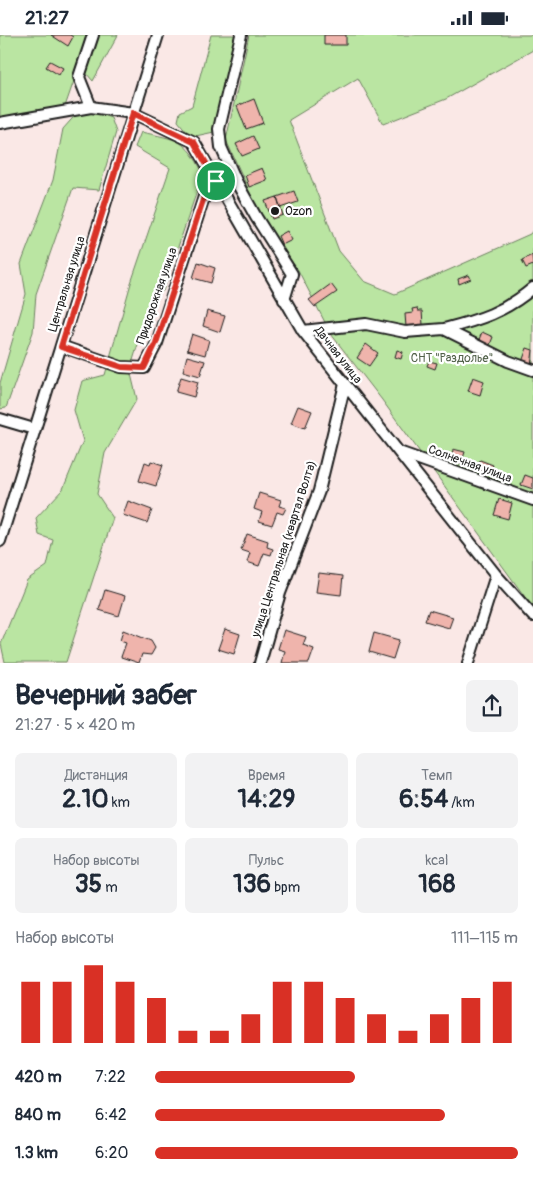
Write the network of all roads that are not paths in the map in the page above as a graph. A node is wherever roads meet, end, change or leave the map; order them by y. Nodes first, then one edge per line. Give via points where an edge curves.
1 (93, 35) edge
2 (158, 35) edge
3 (241, 35) edge
4 (91, 107) junction
5 (133, 113) junction
6 (0, 123) edge
7 (216, 181) junction
8 (533, 288) edge
9 (284, 300) junction
10 (444, 329) junction
11 (303, 331) junction
12 (61, 347) junction
13 (533, 370) edge
14 (346, 384) junction
15 (0, 419) edge
16 (34, 429) junction
17 (398, 451) junction
18 (533, 499) edge
19 (0, 541) edge
20 (496, 575) junction
21 (528, 606) edge
22 (533, 616) edge
23 (260, 663) edge
24 (468, 663) edge

1 - 4 street via 78,77
2 - 5 street, Центральная улица
3 - 9 street via 218,129 221,147 246,200 292,274
4 - 5 street, Дачная улица
4 - 6 street, Дачная улица
5 - 7 street, Дачная улица via 194,142
5 - 12 street, Центральная улица
7 - 9 street, Дачная улица
7 - 12 street, Придорожная улица via 204,197 156,343 144,368 122,367
8 - 10 street via 484,319
9 - 11 street, Дачная улица
10 - 11 street via 404,332 366,324
10 - 13 street
11 - 14 street, Дачная улица
12 - 16 street, Центральная улица
14 - 17 street, Дачная улица
14 - 23 street, улица Центральная (квартал Волта) via 319,491 280,593
15 - 16 street
16 - 19 street, Центральная улица
17 - 18 street, Солнечная улица
17 - 20 street, Дачная улица
20 - 21 street, Дачная улица
20 - 24 street
21 - 22 street, Дачная улица

